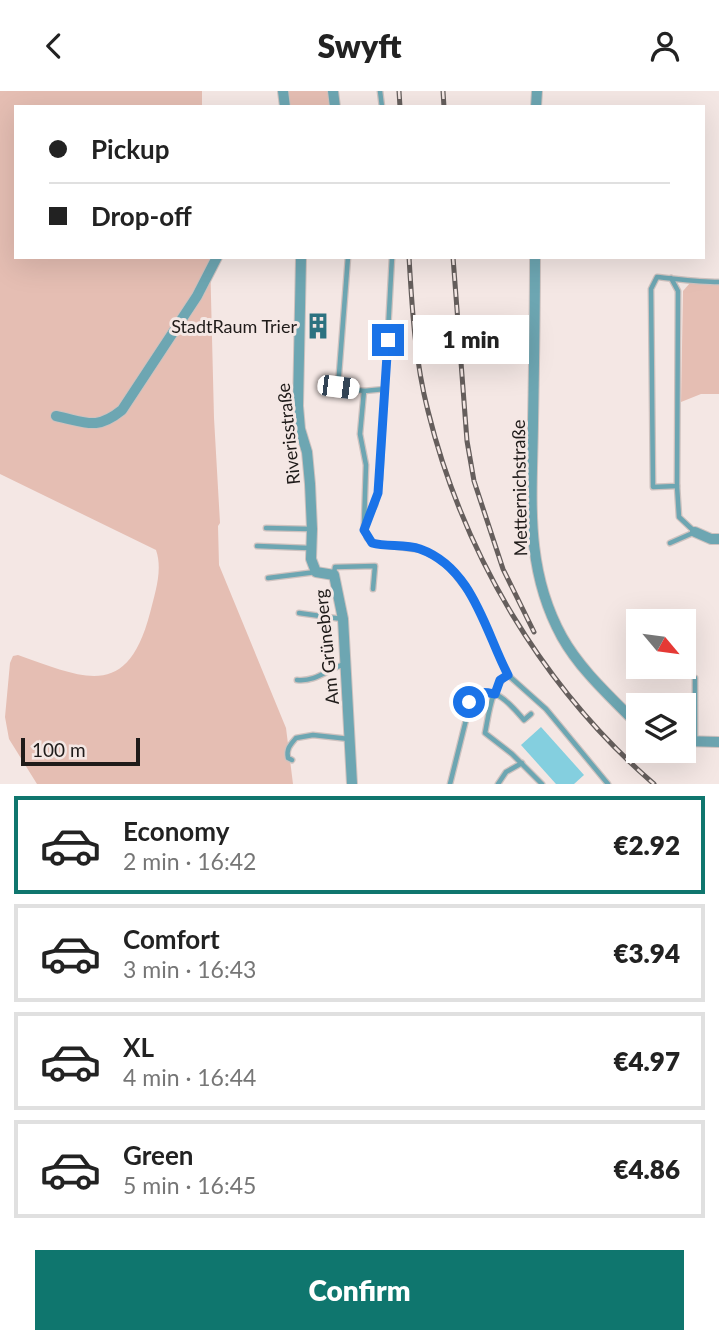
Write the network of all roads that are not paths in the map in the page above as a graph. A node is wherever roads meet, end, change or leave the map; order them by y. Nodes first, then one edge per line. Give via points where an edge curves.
1 (216, 259) edge
2 (301, 259) edge
3 (348, 259) edge
4 (392, 259) edge
5 (535, 259) edge
6 (671, 278) junction
7 (719, 282) edge
8 (385, 389) junction
9 (364, 391) junction
10 (56, 416) dead end
11 (677, 487) junction
12 (312, 526) junction
13 (364, 526) junction
14 (265, 528) dead end
15 (695, 532) junction
16 (719, 539) edge
17 (670, 543) dead end
18 (257, 546) dead end
19 (310, 548) junction
20 (316, 572) junction
21 (334, 575) junction
22 (268, 578) dead end
23 (373, 589) dead end
24 (299, 613) dead end
25 (343, 619) junction
26 (346, 664) junction
27 (508, 675) junction
28 (297, 680) dead end
29 (495, 694) junction
30 (626, 712) edge
31 (531, 713) dead end
32 (350, 740) junction
33 (696, 741) edge
34 (719, 742) edge
35 (292, 760) dead end
36 (522, 763) junction
37 (352, 784) edge
38 (450, 784) edge
39 (498, 784) edge
40 (542, 784) edge
41 (608, 784) edge

1 - 10 street via 122,410 97,424
2 - 12 street, Riverisstraße via 297,378
3 - 9 lane via 338,387
4 - 8 lane
5 - 30 street, Metternichstraße via 532,491 539,583 574,655
6 - 7 lane
6 - 11 lane via 678,291
6 - 11 lane via 657,277 651,289 653,487
8 - 9 lane
8 - 13 lane via 378,493
9 - 13 lane via 360,435 366,465
11 - 15 lane via 678,517
12 - 14 lane
12 - 19 street, Am Grüneberg
13 - 27 lane via 372,543 422,550 450,568 474,599
15 - 16 street
15 - 17 lane
18 - 19 lane
19 - 20 street, Am Grüneberg
20 - 21 street, Am Grüneberg
20 - 22 lane
21 - 23 lane via 335,567 375,566
21 - 25 street, Am Grüneberg
24 - 25 lane
25 - 26 street, Am Grüneberg
26 - 28 lane via 313,680
26 - 32 street, Am Grüneberg
27 - 29 lane via 500,680
27 - 41 lane via 546,709
29 - 31 lane via 524,720
29 - 36 lane via 485,733
29 - 38 lane via 472,696
32 - 35 lane via 313,735 296,738 288,747
32 - 37 street, Am Grüneberg
33 - 34 street
36 - 39 lane via 506,772
36 - 40 lane

